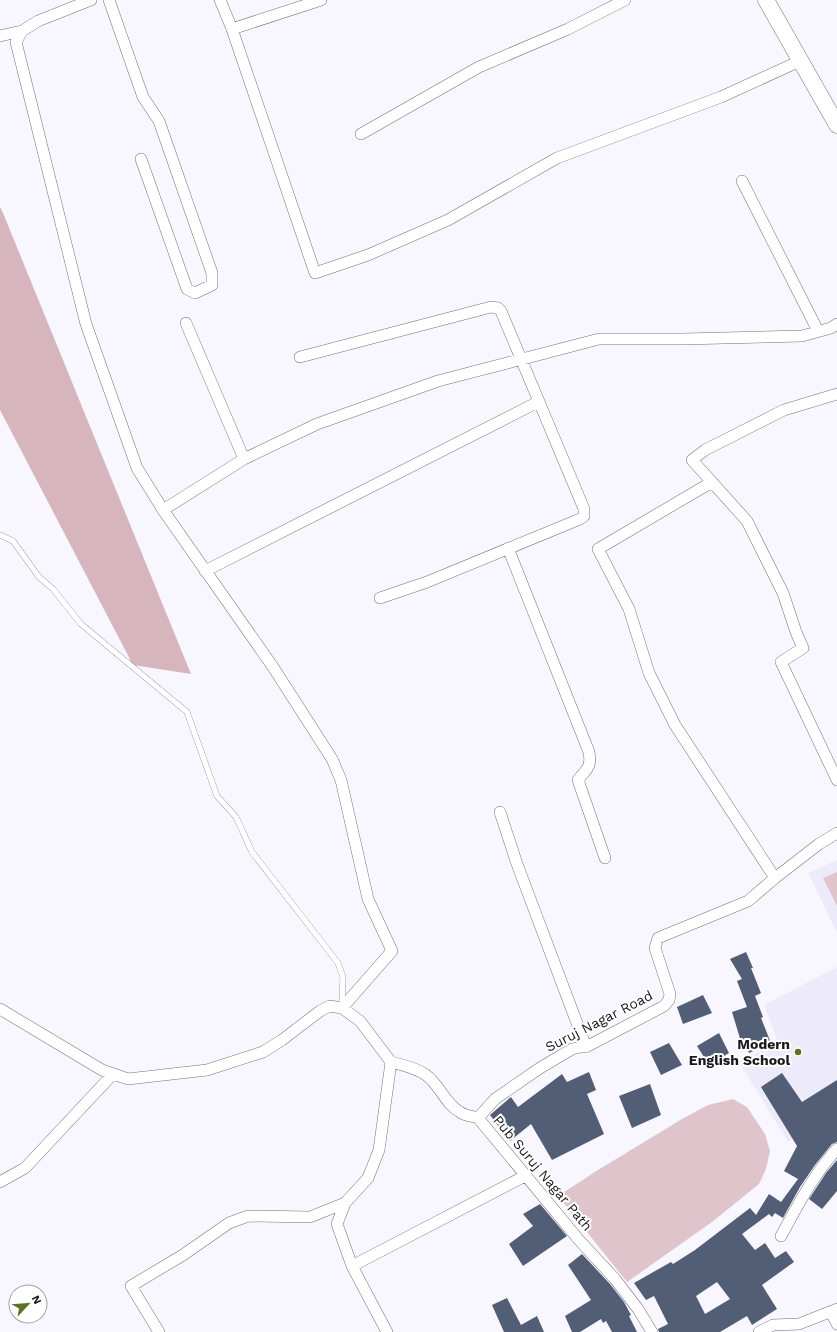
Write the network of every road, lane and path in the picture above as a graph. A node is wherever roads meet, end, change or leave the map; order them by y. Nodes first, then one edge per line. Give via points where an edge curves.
1 (91, 0) edge
2 (109, 0) edge
3 (220, 0) edge
4 (320, 0) edge
5 (625, 0) edge
6 (766, 0) edge
7 (232, 29) junction
8 (22, 31) junction
9 (0, 36) edge
10 (800, 61) junction
11 (837, 126) edge
12 (361, 134) dead end
13 (141, 159) dead end
14 (742, 181) dead end
15 (186, 323) dead end
16 (837, 324) edge
17 (818, 331) junction
18 (300, 358) dead end
19 (521, 359) junction
20 (837, 394) edge
21 (538, 402) junction
22 (244, 459) junction
23 (712, 482) junction
24 (163, 510) junction
25 (0, 535) edge
26 (508, 548) junction
27 (205, 571) junction
28 (380, 598) dead end
29 (837, 780) edge
30 (500, 812) dead end
31 (837, 833) edge
32 (605, 858) dead end
33 (775, 878) junction
34 (342, 1008) junction
35 (0, 1009) edge
36 (586, 1047) junction
37 (391, 1062) junction
38 (113, 1074) junction
39 (478, 1118) junction
40 (837, 1150) edge
41 (525, 1176) junction
42 (0, 1182) edge
43 (345, 1203) junction
44 (781, 1236) dead end
45 (352, 1266) junction
46 (834, 1311) edge
47 (837, 1324) edge
48 (159, 1332) edge
49 (387, 1332) edge
50 (652, 1332) edge
51 (759, 1332) edge

1 - 8 street via 38,21
2 - 13 street via 143,97 159,121 212,273 212,285 195,293 187,289
3 - 7 street
4 - 7 street
5 - 12 street via 568,29 478,67
6 - 10 main road
7 - 10 street via 316,273 368,255 448,220 557,158 721,97
8 - 9 street
8 - 24 street via 16,42 86,324 137,468
10 - 11 main road
14 - 17 street
15 - 22 street
16 - 17 street
17 - 19 street via 802,336 599,339
18 - 19 street via 491,307 500,311
19 - 21 street
19 - 22 street via 438,381 317,424
20 - 23 street via 784,410 705,450 692,460
21 - 26 street via 584,509 584,516
21 - 27 street
22 - 24 street
23 - 29 street via 747,521 784,593 803,648 781,662
23 - 33 street via 598,549 629,609 649,673 676,725
24 - 27 street
25 - 34 lane via 14,541 39,577 53,589 81,624 187,712 216,796 236,817 252,852 338,964 343,977
26 - 28 street
26 - 32 street via 589,752 589,767 578,780
27 - 34 street via 273,668 332,759 341,780 368,899 392,951
30 - 36 street
31 - 33 street, Suruj Nagar Road
33 - 36 street, Suruj Nagar Road via 748,901 658,938 655,948 670,994 669,1000 664,1006
34 - 37 street via 360,1021
34 - 38 street via 330,1006 320,1011 263,1052 207,1070 128,1079
35 - 38 street via 102,1070
36 - 39 street, Suruj Nagar Road via 572,1049 540,1068 495,1099
37 - 39 street, Pub Suruj Nagar Path via 426,1075 453,1108 465,1115
37 - 43 street via 379,1150 368,1178
38 - 42 street via 25,1168
39 - 41 street, Pub Suruj Nagar Path
40 - 44 street via 824,1163
41 - 45 street
41 - 50 street, Pub Suruj Nagar Path via 615,1278
43 - 45 street via 337,1224
43 - 48 street via 310,1217 248,1216 229,1223 183,1255 131,1286
45 - 49 street
46 - 47 street
46 - 51 street via 799,1324 773,1325

